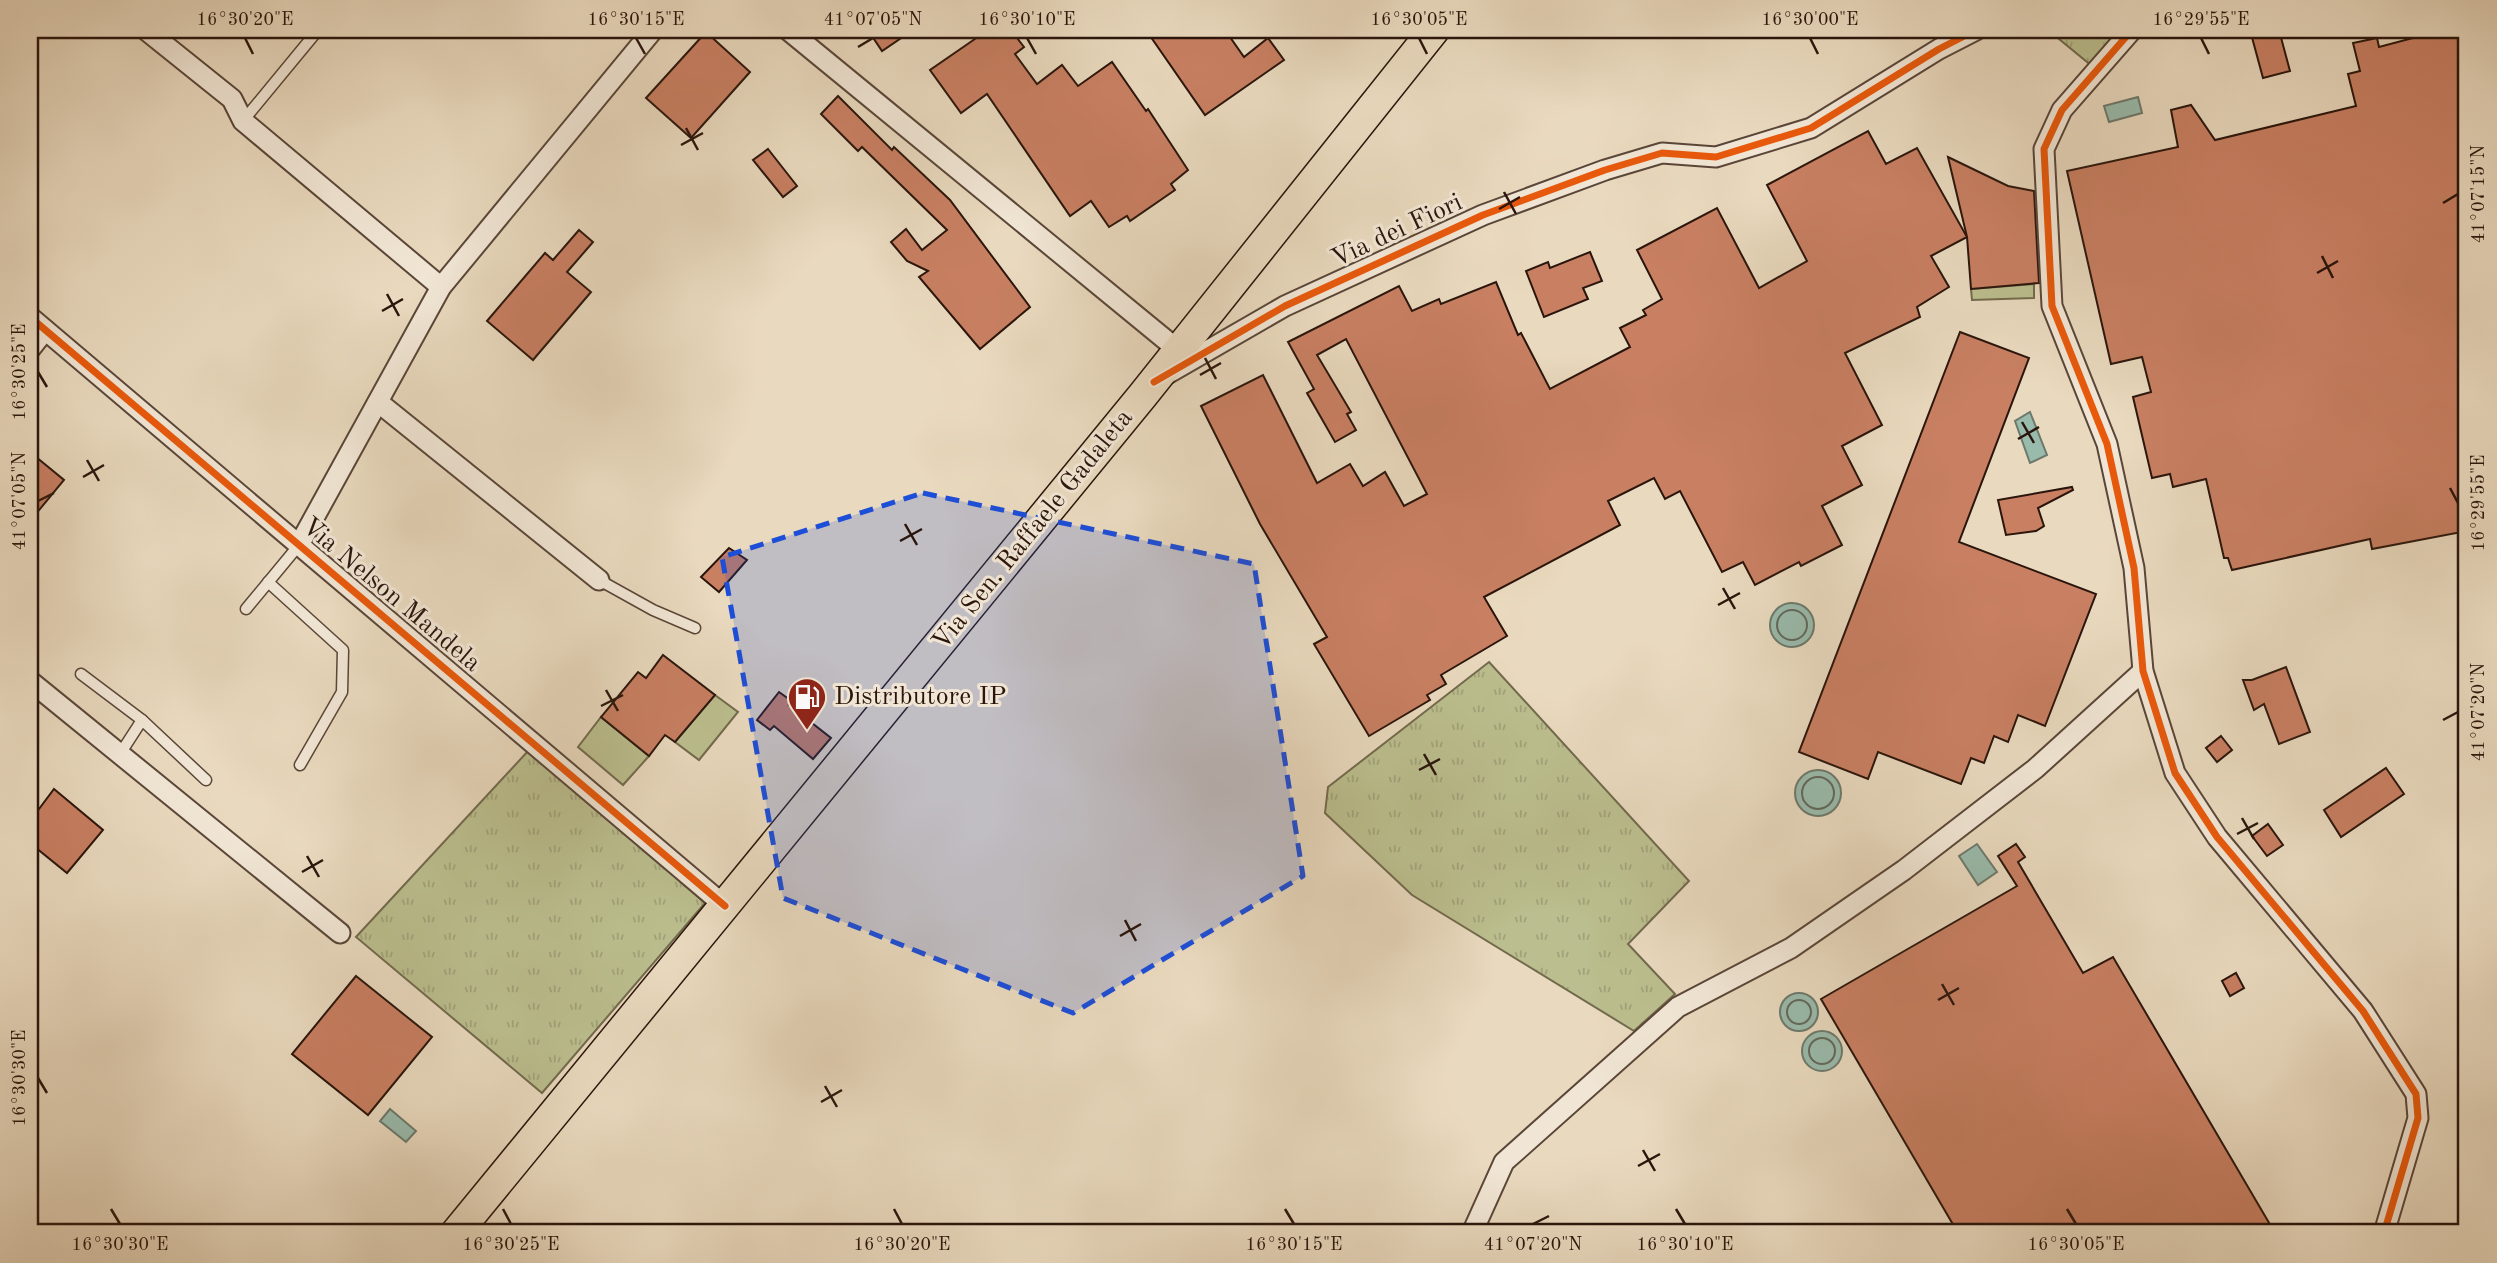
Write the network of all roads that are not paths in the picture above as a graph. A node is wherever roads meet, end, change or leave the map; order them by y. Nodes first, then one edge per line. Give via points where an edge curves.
1 (146, 30) edge
2 (318, 30) edge
3 (653, 30) edge
4 (788, 30) edge
5 (1434, 30) edge
6 (1976, 30) edge
7 (2132, 30) edge
8 (243, 121) junction
9 (441, 286) junction
10 (30, 317) edge
11 (45, 330) junction
12 (30, 349) edge
13 (1178, 350) junction
14 (1154, 382) junction
15 (378, 402) junction
16 (299, 545) junction
17 (598, 580) joint
18 (268, 582) junction
19 (246, 609) dead end
20 (695, 628) dead end
21 (2143, 671) junction
22 (81, 674) dead end
23 (30, 681) edge
24 (142, 720) junction
25 (120, 754) junction
26 (300, 765) dead end
27 (206, 780) dead end
28 (725, 906) junction
29 (340, 933) dead end
30 (456, 1233) edge
31 (1472, 1233) edge
32 (2384, 1233) edge

1 - 8 street via 232,99
2 - 8 lane
3 - 9 street
4 - 13 street
5 - 13 main road, Via Sen. Raffaele Gadaleta
6 - 14 street, Via dei Fiori via 1811,128 1716,158 1662,153 1483,215 1285,306
7 - 21 street via 2062,110 2044,149 2052,306 2107,444 2134,568
8 - 9 street
9 - 15 street
10 - 11 street, Via Nelson Mandela
11 - 12 street
11 - 16 street, Via Nelson Mandela
13 - 14 main road, Via Sen. Raffaele Gadaleta
14 - 28 main road, Via Sen. Raffaele Gadaleta
15 - 16 street
15 - 17 street
16 - 18 lane
16 - 28 street, Via Nelson Mandela
17 - 20 lane
18 - 19 lane
18 - 26 lane via 342,650 342,692
21 - 31 street via 2035,769 1904,870 1791,948 1678,1007 1504,1162
21 - 32 street via 2175,773 2217,836 2363,1011 2416,1094 2418,1118
22 - 24 lane
23 - 25 street
24 - 25 lane
24 - 27 lane
25 - 29 street
28 - 30 main road, Via Sen. Raffaele Gadaleta

